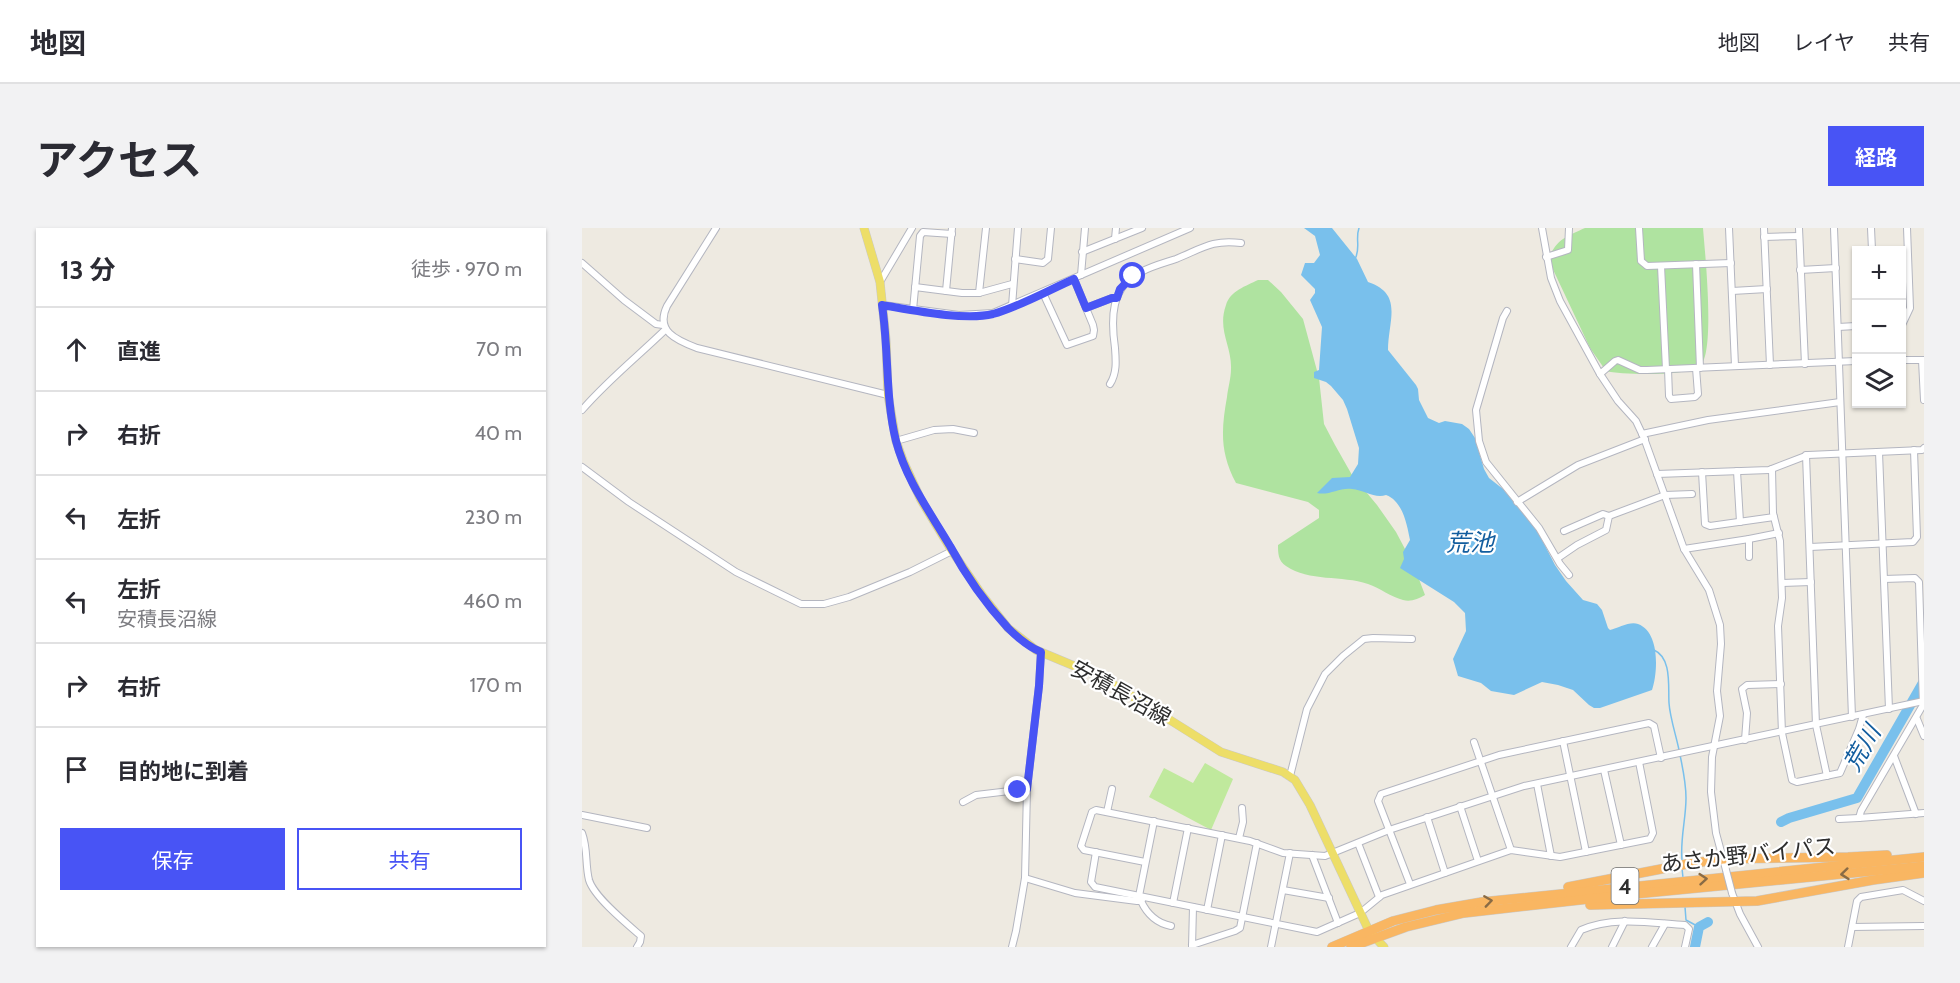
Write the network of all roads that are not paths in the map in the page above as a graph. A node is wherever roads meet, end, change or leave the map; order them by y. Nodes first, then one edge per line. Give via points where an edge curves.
1 (716, 228) edge
2 (864, 228) edge
3 (912, 228) edge
4 (986, 228) edge
5 (1018, 228) edge
6 (1051, 228) edge
7 (1085, 228) edge
8 (1116, 228) edge
9 (1142, 228) edge
10 (1187, 228) edge
11 (1542, 228) edge
12 (1569, 228) edge
13 (1639, 228) edge
14 (1729, 228) edge
15 (1764, 228) edge
16 (1799, 228) edge
17 (1834, 228) edge
18 (1871, 228) edge
19 (1907, 228) edge
20 (952, 231) edge
21 (1799, 236) junction
22 (1764, 237) junction
23 (1115, 239) junction
24 (1241, 243) dead end
25 (1872, 246) edge
26 (1082, 252) junction
27 (1546, 257) junction
28 (1015, 260) junction
29 (1731, 262) junction
30 (582, 263) edge
31 (1696, 264) junction
32 (1661, 266) junction
33 (1836, 268) junction
34 (1800, 270) junction
35 (1081, 275) junction
36 (1074, 279) junction
37 (880, 282) junction
38 (1012, 284) junction
39 (915, 287) junction
40 (1767, 290) junction
41 (946, 291) junction
42 (1732, 291) junction
43 (979, 293) junction
44 (1044, 293) junction
45 (1117, 298) junction
46 (882, 305) junction
47 (1012, 306) junction
48 (1086, 308) junction
49 (913, 310) junction
50 (1507, 311) dead end
51 (1906, 316) edge
52 (664, 327) junction
53 (1838, 327) junction
54 (1852, 327) edge
55 (1906, 360) edge
56 (1923, 360) edge
57 (1838, 362) junction
58 (1852, 362) edge
59 (1770, 364) junction
60 (1805, 364) junction
61 (1735, 366) junction
62 (1698, 368) junction
63 (1667, 369) junction
64 (1600, 374) junction
65 (1110, 384) dead end
66 (888, 395) junction
67 (1924, 400) edge
68 (1840, 402) junction
69 (582, 410) edge
70 (974, 433) dead end
71 (1643, 437) junction
72 (896, 441) junction
73 (1924, 448) edge
74 (1914, 450) junction
75 (1879, 452) junction
76 (1842, 453) junction
77 (1806, 455) junction
78 (582, 467) edge
79 (1772, 469) junction
80 (1737, 471) junction
81 (1702, 472) junction
82 (1657, 474) junction
83 (1924, 492) edge
84 (1915, 493) junction
85 (1692, 494) dead end
86 (1665, 495) junction
87 (1517, 501) junction
88 (1609, 516) junction
89 (1774, 517) junction
90 (1740, 522) junction
91 (1564, 531) dead end
92 (1779, 533) junction
93 (1749, 540) junction
94 (1882, 544) junction
95 (1846, 545) junction
96 (1810, 547) junction
97 (1684, 549) junction
98 (952, 551) junction
99 (1749, 557) dead end
100 (1558, 558) junction
101 (1569, 575) dead end
102 (1884, 579) junction
103 (1811, 582) junction
104 (1782, 583) junction
105 (1412, 639) dead end
106 (1041, 652) junction
107 (1781, 684) junction
108 (1924, 701) edge
109 (1889, 709) junction
110 (1863, 715) junction
111 (1852, 717) junction
112 (1917, 719) junction
113 (1816, 725) junction
114 (1782, 733) junction
115 (1924, 736) edge
116 (1745, 740) junction
117 (1563, 741) junction
118 (1474, 742) dead end
119 (1714, 746) junction
120 (1894, 756) junction
121 (1661, 758) junction
122 (1480, 760) junction
123 (1639, 762) junction
124 (1604, 770) junction
125 (1290, 776) junction
126 (1827, 776) junction
127 (1571, 777) junction
128 (1537, 784) junction
129 (1027, 789) junction
130 (1112, 789) dead end
131 (1493, 795) junction
132 (963, 802) dead end
133 (1460, 806) junction
134 (1242, 808) dead end
135 (1107, 812) junction
136 (1924, 813) edge
137 (1916, 814) junction
138 (582, 815) edge
139 (1248, 817) dead end
140 (1427, 818) junction
141 (1859, 818) junction
142 (1839, 819) dead end
143 (1154, 821) junction
144 (647, 828) dead end
145 (1188, 828) junction
146 (1389, 830) junction
147 (582, 833) edge
148 (1222, 835) junction
149 (1241, 839) junction
150 (1257, 843) junction
151 (1358, 843) junction
152 (1621, 845) junction
153 (1511, 850) junction
154 (1096, 852) junction
155 (1587, 852) junction
156 (1924, 852) edge
157 (1332, 853) junction
158 (1290, 854) junction
159 (1312, 855) junction
160 (1551, 856) junction
161 (1924, 857) edge
162 (1723, 859) junction
163 (1478, 861) junction
164 (1145, 862) junction
165 (1924, 866) edge
166 (1445, 873) junction
167 (1924, 873) edge
168 (1025, 878) junction
169 (1410, 884) junction
170 (1283, 890) junction
171 (1379, 897) junction
172 (1518, 897) junction
173 (1141, 898) junction
174 (1329, 898) junction
175 (1924, 901) edge
176 (1173, 903) junction
177 (1736, 903) junction
178 (1193, 907) junction
179 (1510, 908) junction
180 (1207, 910) junction
181 (1360, 914) junction
182 (1242, 917) junction
183 (1625, 921) junction
184 (1338, 923) junction
185 (1276, 924) junction
186 (1665, 924) junction
187 (1171, 926) dead end
188 (1924, 926) edge
189 (1852, 927) junction
190 (1372, 934) junction
191 (1192, 946) edge
192 (637, 947) edge
193 (1012, 947) edge
194 (1271, 947) edge
195 (1332, 947) edge
196 (1351, 947) edge
197 (1384, 947) edge
198 (1571, 947) edge
199 (1612, 947) edge
200 (1652, 947) edge
201 (1685, 947) edge
202 (1758, 947) edge
203 (1848, 947) edge

1 - 52 street via 665,309
2 - 37 main road, 安積長沼線
3 - 37 street
4 - 43 street
5 - 28 street
6 - 28 street via 1048,259 1043,263
7 - 26 street
8 - 23 street
9 - 23 street
10 - 35 street
11 - 27 street
12 - 27 street via 1568,250
13 - 32 street via 1641,262
14 - 29 street
15 - 22 street
16 - 21 street
17 - 33 street
18 - 25 street
19 - 51 street via 1910,308
20 - 39 street via 921,233
20 - 41 street
21 - 22 street
21 - 34 street
22 - 40 street
23 - 26 street
24 - 45 street via 1203,246 1141,271 1124,285
26 - 35 street
27 - 64 street via 1560,301
28 - 38 street
29 - 31 street
29 - 42 street
30 - 52 street
31 - 32 street
31 - 62 street
32 - 63 street
33 - 34 street
33 - 53 street
34 - 60 street
35 - 36 street
36 - 44 street
36 - 48 street
37 - 46 main road, 安積長沼線
38 - 43 street
38 - 47 street
39 - 41 street
39 - 49 street
40 - 42 street
40 - 59 street
41 - 43 street
42 - 61 street
44 - 47 street
44 - 48 street via 1067,345 1093,336
45 - 48 street
45 - 65 street via 1112,323 1116,368
46 - 49 street
46 - 66 main road, 安積長沼線
47 - 49 street via 984,315
50 - 87 street via 1476,416 1486,462
52 - 66 street via 697,348
52 - 69 street
53 - 54 street
53 - 57 street
55 - 56 street
56 - 67 street
57 - 58 street
57 - 60 street
57 - 68 street
59 - 60 street
59 - 61 street
61 - 62 street
62 - 63 street
62 - 63 street via 1698,394 1671,399
63 - 64 street via 1641,370 1618,360
64 - 71 street via 1636,421
66 - 72 main road, 安積長沼線
68 - 71 street via 1708,420
68 - 76 street
70 - 72 street via 934,430
71 - 82 street
71 - 87 street via 1578,465
72 - 98 main road, 安積長沼線 via 921,500
73 - 74 street
74 - 75 street
74 - 84 street
75 - 76 street
75 - 94 street
76 - 77 street
76 - 95 street
77 - 79 street
77 - 96 street
78 - 98 street via 736,572 801,604 824,604 849,597
79 - 80 street
79 - 89 street
80 - 81 street
80 - 90 street
81 - 82 street
81 - 90 street via 1704,523 1710,526
82 - 86 street
83 - 84 street
84 - 94 street via 1917,538 1912,543
85 - 86 street
86 - 88 street
86 - 97 street
87 - 100 street
88 - 91 street via 1603,514
88 - 100 street via 1606,530
89 - 90 street
89 - 92 street
92 - 93 street
92 - 104 street
93 - 97 street
93 - 99 street
94 - 95 street
94 - 102 street
95 - 96 street
95 - 111 street
96 - 103 street
97 - 119 street via 1709,590 1720,625 1720,716
98 - 106 main road, 安積長沼線 via 1008,628
100 - 101 street
102 - 108 street via 1915,578 1919,582
102 - 109 street
103 - 104 street
103 - 113 street
104 - 107 street via 1778,626
105 - 125 street via 1364,639 1325,674 1307,709
106 - 125 main road, 安積長沼線 via 1103,678 1221,752
106 - 129 street
107 - 114 street
107 - 116 street via 1747,685 1742,689 1747,713
108 - 109 street
108 - 112 street
109 - 110 street
110 - 111 street
110 - 126 street via 1841,770
111 - 113 street
112 - 115 street
112 - 120 street
113 - 114 street
113 - 126 street
114 - 116 street
114 - 126 street via 1792,780
116 - 119 street
117 - 121 street via 1649,723 1654,726
117 - 122 street
117 - 127 street
118 - 122 street
119 - 121 street
119 - 162 street via 1711,800
120 - 137 street
120 - 141 street
121 - 123 street
122 - 131 street
122 - 146 street via 1381,794 1378,801
123 - 124 street
123 - 152 street via 1653,834 1649,840
124 - 127 street
124 - 152 street
125 - 157 main road via 1305,795
127 - 128 street
127 - 155 street
128 - 131 street
128 - 160 street
129 - 132 street via 976,795
129 - 168 street
130 - 135 street
131 - 133 street
131 - 153 street
133 - 140 street
133 - 163 street
134 - 149 street
135 - 143 street
135 - 154 street via 1092,812 1081,846
136 - 137 street
137 - 141 street
138 - 144 street
139 - 149 street
140 - 146 street
140 - 166 street
141 - 142 street
143 - 145 street
143 - 164 street
145 - 148 street
145 - 176 street
146 - 151 street
146 - 169 street
147 - 192 street via 593,888 641,936
148 - 149 street
148 - 180 street
149 - 150 street
150 - 158 street
150 - 182 street
151 - 157 street
151 - 171 street
152 - 155 street
153 - 160 street
153 - 163 street
154 - 164 street
154 - 173 street via 1091,882 1095,887
155 - 160 street
156 - 162 highway
157 - 159 street
157 - 181 main road
158 - 159 street
158 - 170 street
159 - 174 street
172 -> 161 highway, あさか野バイパス / 4
162 - 172 highway
162 - 177 street, bridge
163 - 166 street
164 - 173 street
165 -> 179 highway, あさか野バイパス / 4
166 - 169 street
167 - 177 highway
168 - 173 street via 1075,893
168 - 193 street
169 - 171 street
170 - 174 street
170 - 185 street
171 - 181 street
190 -> 172 highway, あさか野バイパス / 4 via 1393,921 1436,910
173 - 176 street
173 - 187 street via 1148,913 1161,924
174 - 184 street
175 - 189 street via 1903,890 1861,897
176 - 178 street
177 - 179 highway
177 - 202 street
178 - 180 street
178 - 191 street
179 - 190 highway, あさか野バイパス / 4 via 1464,913
180 - 182 street
181 - 184 street
181 - 190 main road
182 - 185 street
182 - 191 street via 1237,930
183 - 186 street
183 - 198 street via 1581,930
183 - 199 street
184 - 185 street via 1317,932
185 - 194 street
186 - 200 street
186 - 201 street via 1689,929
188 - 189 street
189 - 203 street
190 - 195 highway, あさか野バイパス / 4
190 - 196 highway, あさか野バイパス / 4
190 - 197 main road

